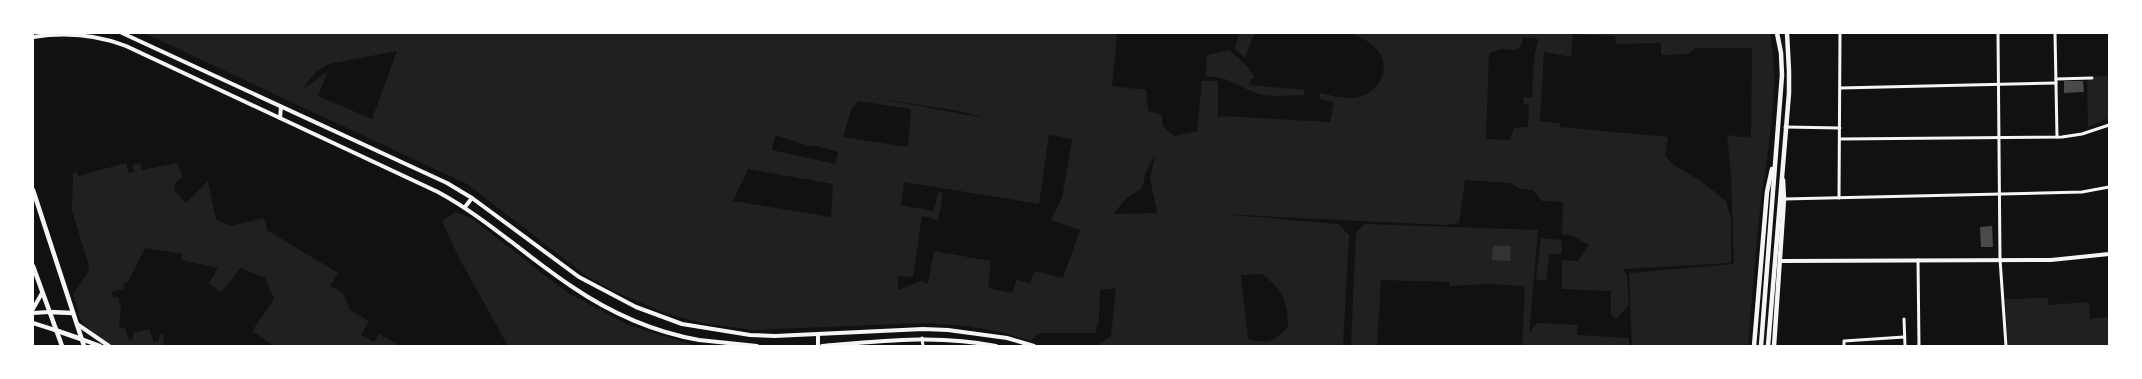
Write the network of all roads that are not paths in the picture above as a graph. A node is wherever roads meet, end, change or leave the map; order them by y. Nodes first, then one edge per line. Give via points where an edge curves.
1 (122, 33) edge
2 (1777, 33) edge
3 (1787, 33) edge
4 (1840, 33) edge
5 (1998, 33) edge
6 (2055, 33) edge
7 (33, 37) edge
8 (2056, 78) junction
9 (2092, 78) dead end
10 (2056, 83) junction
11 (1998, 85) junction
12 (1840, 88) junction
13 (274, 103) junction
14 (281, 107) junction
15 (272, 114) junction
16 (280, 118) junction
17 (2109, 125) edge
18 (1785, 127) junction
19 (1840, 128) junction
20 (2057, 137) junction
21 (1999, 138) junction
22 (1840, 139) junction
23 (1774, 162) junction
24 (1782, 162) junction
25 (2109, 187) edge
26 (33, 190) edge
27 (2000, 195) junction
28 (472, 198) junction
29 (1840, 198) junction
30 (1784, 199) junction
31 (465, 206) junction
32 (2109, 254) edge
33 (2000, 259) junction
34 (1918, 260) junction
35 (1781, 261) junction
36 (33, 266) edge
37 (42, 293) junction
38 (33, 309) edge
39 (33, 312) edge
40 (49, 312) junction
41 (73, 313) junction
42 (1904, 319) dead end
43 (33, 322) edge
44 (77, 324) junction
45 (55, 330) junction
46 (818, 335) junction
47 (829, 335) junction
48 (1904, 337) junction
49 (922, 338) junction
50 (81, 339) junction
51 (829, 345) edge
52 (860, 345) edge
53 (1030, 345) edge
54 (62, 346) edge
55 (84, 346) edge
56 (100, 346) edge
57 (109, 346) edge
58 (757, 346) edge
59 (818, 346) edge
60 (822, 346) edge
61 (923, 346) edge
62 (996, 346) edge
63 (1754, 346) edge
64 (1761, 346) edge
65 (1768, 346) edge
66 (1774, 346) edge
67 (1844, 346) edge
68 (1905, 346) edge
69 (1918, 346) edge
70 (2006, 346) edge

1 - 13 main road
2 - 23 main road via 1782,75
3 - 18 main road via 1790,71
4 - 12 street
5 - 11 street
6 - 8 street
7 - 15 main road via 72,34 114,41
8 - 9 street
8 - 10 street
10 - 11 street
10 - 20 street
11 - 12 street
11 - 21 street
12 - 19 street
13 - 14 main road
13 - 15 main road
14 - 16 main road
14 - 28 main road via 408,164
15 - 16 main road
16 - 31 main road
17 - 20 street via 2082,134
18 - 19 street
18 - 24 main road
19 - 22 street
20 - 21 street
21 - 22 street
21 - 27 street
22 - 29 street
23 - 63 main road via 1767,192
23 - 64 main road
24 - 30 main road
24 - 65 main road
25 - 27 street via 2082,192
26 - 41 main road
27 - 29 street
27 - 33 street
28 - 31 main road
28 - 46 main road via 578,277 658,316 682,324 750,335
29 - 30 street
30 - 35 main road
31 - 58 main road via 572,286 632,320 662,331 698,339
32 - 33 main road via 2058,260
33 - 34 main road
33 - 70 street
34 - 35 main road
34 - 69 street
35 - 66 main road
36 - 37 main road
37 - 38 main road
37 - 40 main road
39 - 40 main road
40 - 41 main road
40 - 45 main road
41 - 44 main road
42 - 48 street
43 - 45 main road
44 - 50 main road
44 - 57 main road
45 - 50 main road
45 - 54 main road
46 - 47 main road
46 - 59 main road
47 - 51 main road
47 - 53 main road via 923,329 974,333
48 - 67 street via 1844,341
48 - 68 street
49 - 52 main road
49 - 61 street
49 - 62 main road
50 - 55 main road
50 - 56 main road
51 - 52 main road
51 - 60 main road

